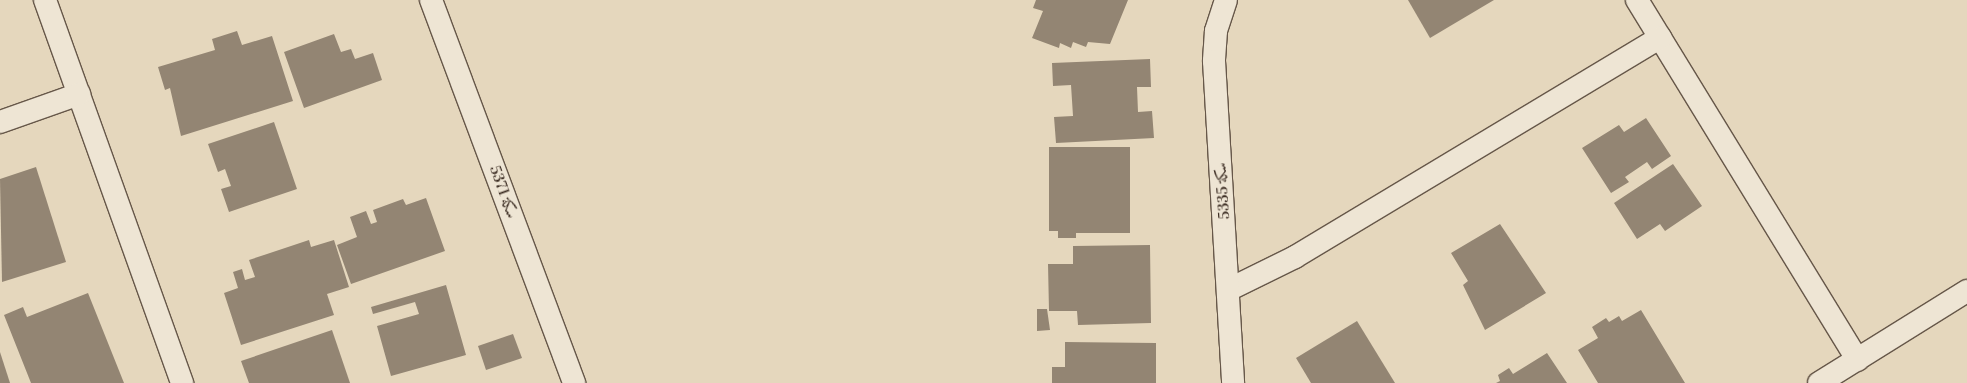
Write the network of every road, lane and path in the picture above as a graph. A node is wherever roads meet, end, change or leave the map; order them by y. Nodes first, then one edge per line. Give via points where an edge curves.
1 (45, 0) edge
2 (431, 0) edge
3 (1226, 0) edge
4 (1637, 0) edge
5 (1660, 38) junction
6 (79, 94) junction
7 (0, 122) edge
8 (1230, 289) junction
9 (1967, 291) edge
10 (1858, 360) junction
11 (182, 383) edge
12 (574, 383) edge
13 (1233, 383) edge
14 (1819, 383) edge

1 - 6 street
2 - 12 street, سكة 5371
3 - 8 street, سكة 5335 via 1216,31 1214,61
4 - 5 street
5 - 8 street via 1295,257
5 - 10 street
6 - 7 street
6 - 11 street
8 - 13 street, سكة 5335
9 - 10 street
10 - 14 street

